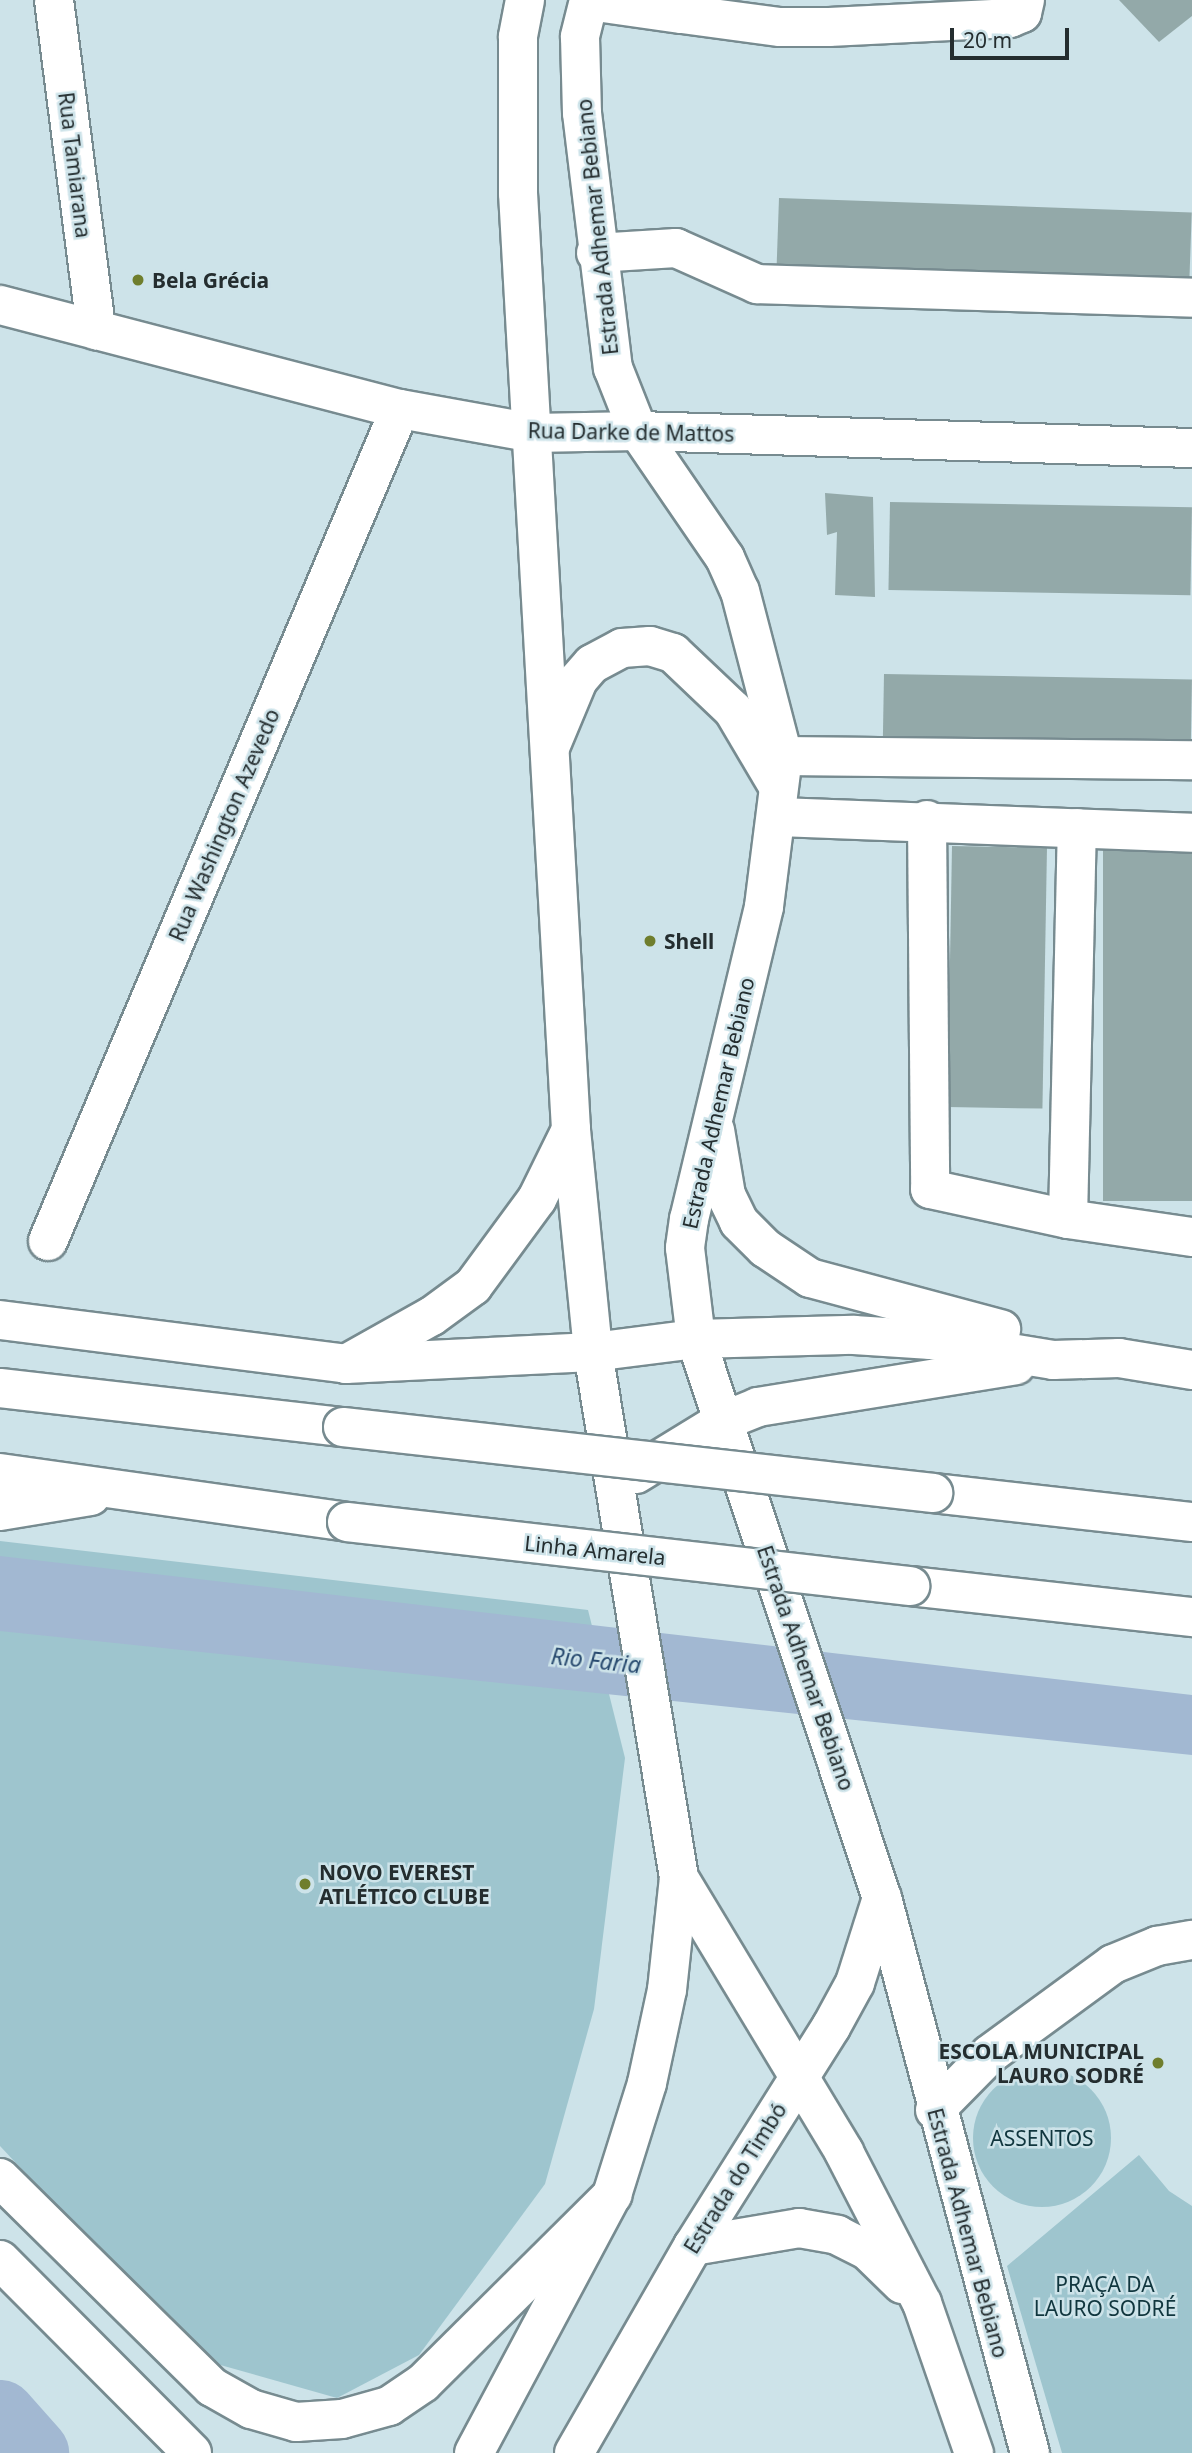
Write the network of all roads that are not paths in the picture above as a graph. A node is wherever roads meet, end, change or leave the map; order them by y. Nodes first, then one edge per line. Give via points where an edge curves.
1 (54, 0) edge
2 (525, 0) edge
3 (1025, 0) edge
4 (589, 1) edge
5 (683, 7) edge
6 (596, 253) junction
7 (1192, 298) edge
8 (1, 307) edge
9 (96, 330) junction
10 (400, 408) junction
11 (638, 430) junction
12 (533, 432) junction
13 (1192, 448) edge
14 (546, 757) junction
15 (1192, 760) edge
16 (781, 788) junction
17 (927, 820) junction
18 (1077, 828) junction
19 (1192, 833) edge
20 (713, 1113) junction
21 (571, 1130) junction
22 (1068, 1219) junction
23 (1192, 1237) edge
24 (48, 1241) dead end
25 (0, 1320) edge
26 (696, 1339) junction
27 (593, 1352) junction
28 (1119, 1358) junction
29 (1053, 1360) junction
30 (346, 1364) junction
31 (1192, 1370) edge
32 (0, 1388) edge
33 (721, 1422) junction
34 (0, 1473) edge
35 (614, 1489) junction
36 (124, 1490) junction
37 (0, 1511) edge
38 (1192, 1522) edge
39 (1192, 1617) edge
40 (679, 1878) junction
41 (882, 1898) junction
42 (1192, 1940) edge
43 (990, 2054) junction
44 (923, 2060) junction
45 (798, 2078) junction
46 (935, 2110) junction
47 (0, 2178) edge
48 (612, 2195) junction
49 (692, 2246) junction
50 (0, 2260) edge
51 (922, 2303) junction
52 (191, 2453) edge
53 (474, 2453) edge
54 (574, 2453) edge
55 (974, 2453) edge
56 (1030, 2453) edge

1 - 9 main road, Rua Tamiarana
2 - 12 main road via 518,37 517,193
3 - 5 main road via 1022,13 1010,18 830,27 780,27
4 - 5 main road
4 - 6 main road, Estrada Adhemar Bebiano via 580,37
6 - 7 main road via 676,248 757,284
6 - 11 main road, Estrada Adhemar Bebiano via 613,368
8 - 9 main road, Rua Darke de Mattos
9 - 10 main road, Rua Darke de Mattos
10 - 12 main road, Rua Darke de Mattos
10 - 24 main road, Rua Washington Azevedo
11 - 12 main road, Rua Darke de Mattos
11 - 13 main road, Rua Darke de Mattos
11 - 16 main road, Estrada Adhemar Bebiano via 724,558 740,591
12 - 14 main road
14 - 16 main road via 578,680 592,664 622,648 650,646 673,653 733,710
14 - 21 main road
15 - 16 main road
16 - 17 main road
16 - 20 main road, Estrada Adhemar Bebiano via 764,907
17 - 18 main road
17 - 22 main road via 930,1189
18 - 19 main road
18 - 22 main road
20 - 26 main road, Estrada Adhemar Bebiano via 685,1248
20 - 28 main road via 726,1195 738,1222 765,1248 810,1278
21 - 27 main road
21 - 30 main road via 537,1199 473,1286 432,1316
22 - 23 main road
25 - 30 main road
26 - 27 main road
26 - 29 main road via 854,1335 931,1340
26 - 33 main road, Estrada Adhemar Bebiano
27 - 30 main road
27 - 35 main road
28 - 29 main road
28 - 31 main road
29 - 33 main road via 793,1398
32 - 38 main road, bridge
33 - 35 main road
33 - 41 main road, Estrada Adhemar Bebiano via 829,1729
34 - 36 main road, Linha Amarela
35 - 40 main road
36 - 37 main road
36 - 39 main road, Linha Amarela, bridge via 347,1522
40 - 45 main road
40 - 48 main road via 667,1990 653,2056
41 - 44 main road, Estrada Adhemar Bebiano
41 - 45 main road, Estrada do Timbó via 855,1983
42 - 43 main road via 1157,1946 1113,1964
43 - 44 main road
43 - 46 main road
44 - 46 main road, Estrada Adhemar Bebiano
45 - 49 main road, Estrada do Timbó
45 - 51 main road via 844,2152
46 - 56 main road, Estrada Adhemar Bebiano
47 - 48 main road via 212,2387 251,2409 296,2422 342,2419 389,2406 423,2383
48 - 53 main road
49 - 51 main road via 767,2230 837,2235 867,2250
49 - 54 main road, Estrada do Timbó
50 - 52 main road
51 - 55 main road

